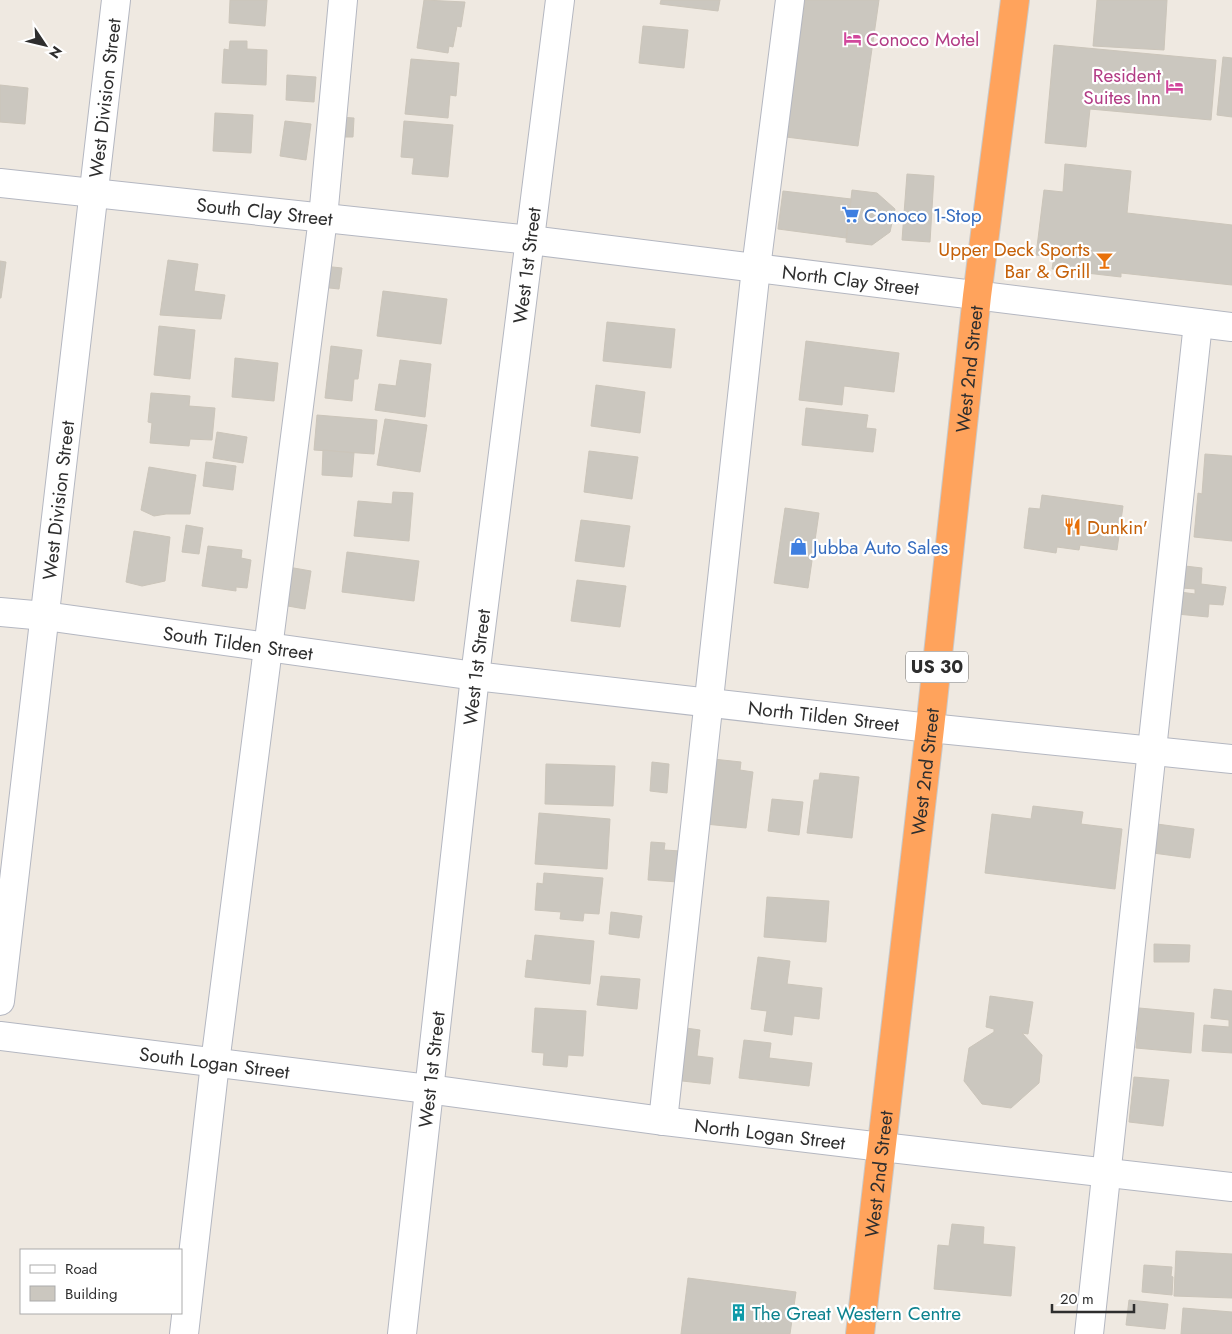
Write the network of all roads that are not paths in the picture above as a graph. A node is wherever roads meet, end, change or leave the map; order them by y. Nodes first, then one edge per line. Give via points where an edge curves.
1 (116, 0) edge
2 (343, 0) edge
3 (560, 0) edge
4 (790, 0) edge
5 (1015, 0) edge
6 (0, 183) edge
7 (93, 194) junction
8 (323, 218) junction
9 (530, 240) junction
10 (756, 268) junction
11 (977, 296) junction
12 (1198, 323) junction
13 (1232, 327) edge
14 (0, 612) edge
15 (45, 616) junction
16 (268, 647) junction
17 (475, 676) junction
18 (709, 702) junction
19 (930, 728) junction
20 (1151, 750) junction
21 (1232, 759) edge
22 (0, 1001) edge
23 (0, 1036) edge
24 (215, 1063) junction
25 (428, 1089) junction
26 (663, 1121) junction
27 (882, 1148) junction
28 (1106, 1172) junction
29 (1232, 1187) edge
30 (184, 1334) edge
31 (402, 1334) edge
32 (860, 1334) edge
33 (1089, 1334) edge

1 - 7 street, West Division Street
2 - 8 street
3 - 9 street, West 1st Street
4 - 10 street
5 - 11 highway, West 2nd Street / US 30
6 - 7 street, South Clay Street
7 - 8 street, South Clay Street
7 - 15 street, West Division Street
8 - 9 street, South Clay Street
8 - 16 street
9 - 10 street, North Clay Street
9 - 17 street, West 1st Street
10 - 11 street, North Clay Street
10 - 18 street
11 - 12 street, North Clay Street
11 - 19 highway, West 2nd Street / US 30
12 - 13 street, North Clay Street
12 - 20 street
14 - 15 street, South Tilden Street
15 - 16 street, South Tilden Street
15 - 22 street, West Division Street
16 - 17 street, South Tilden Street
16 - 24 street
17 - 18 street, North Tilden Street
17 - 25 street, West 1st Street
18 - 19 street, North Tilden Street
18 - 26 street
19 - 20 street, North Tilden Street
19 - 27 highway, West 2nd Street / US 30
20 - 21 street, North Tilden Street
20 - 28 street
23 - 24 street, South Logan Street
24 - 25 street, South Logan Street
24 - 30 street
25 - 26 street, North Logan Street
25 - 31 street, West 1st Street
26 - 27 street, North Logan Street
27 - 28 street, North Logan Street
27 - 32 highway, West 2nd Street / US 30
28 - 29 street, North Logan Street
28 - 33 street

